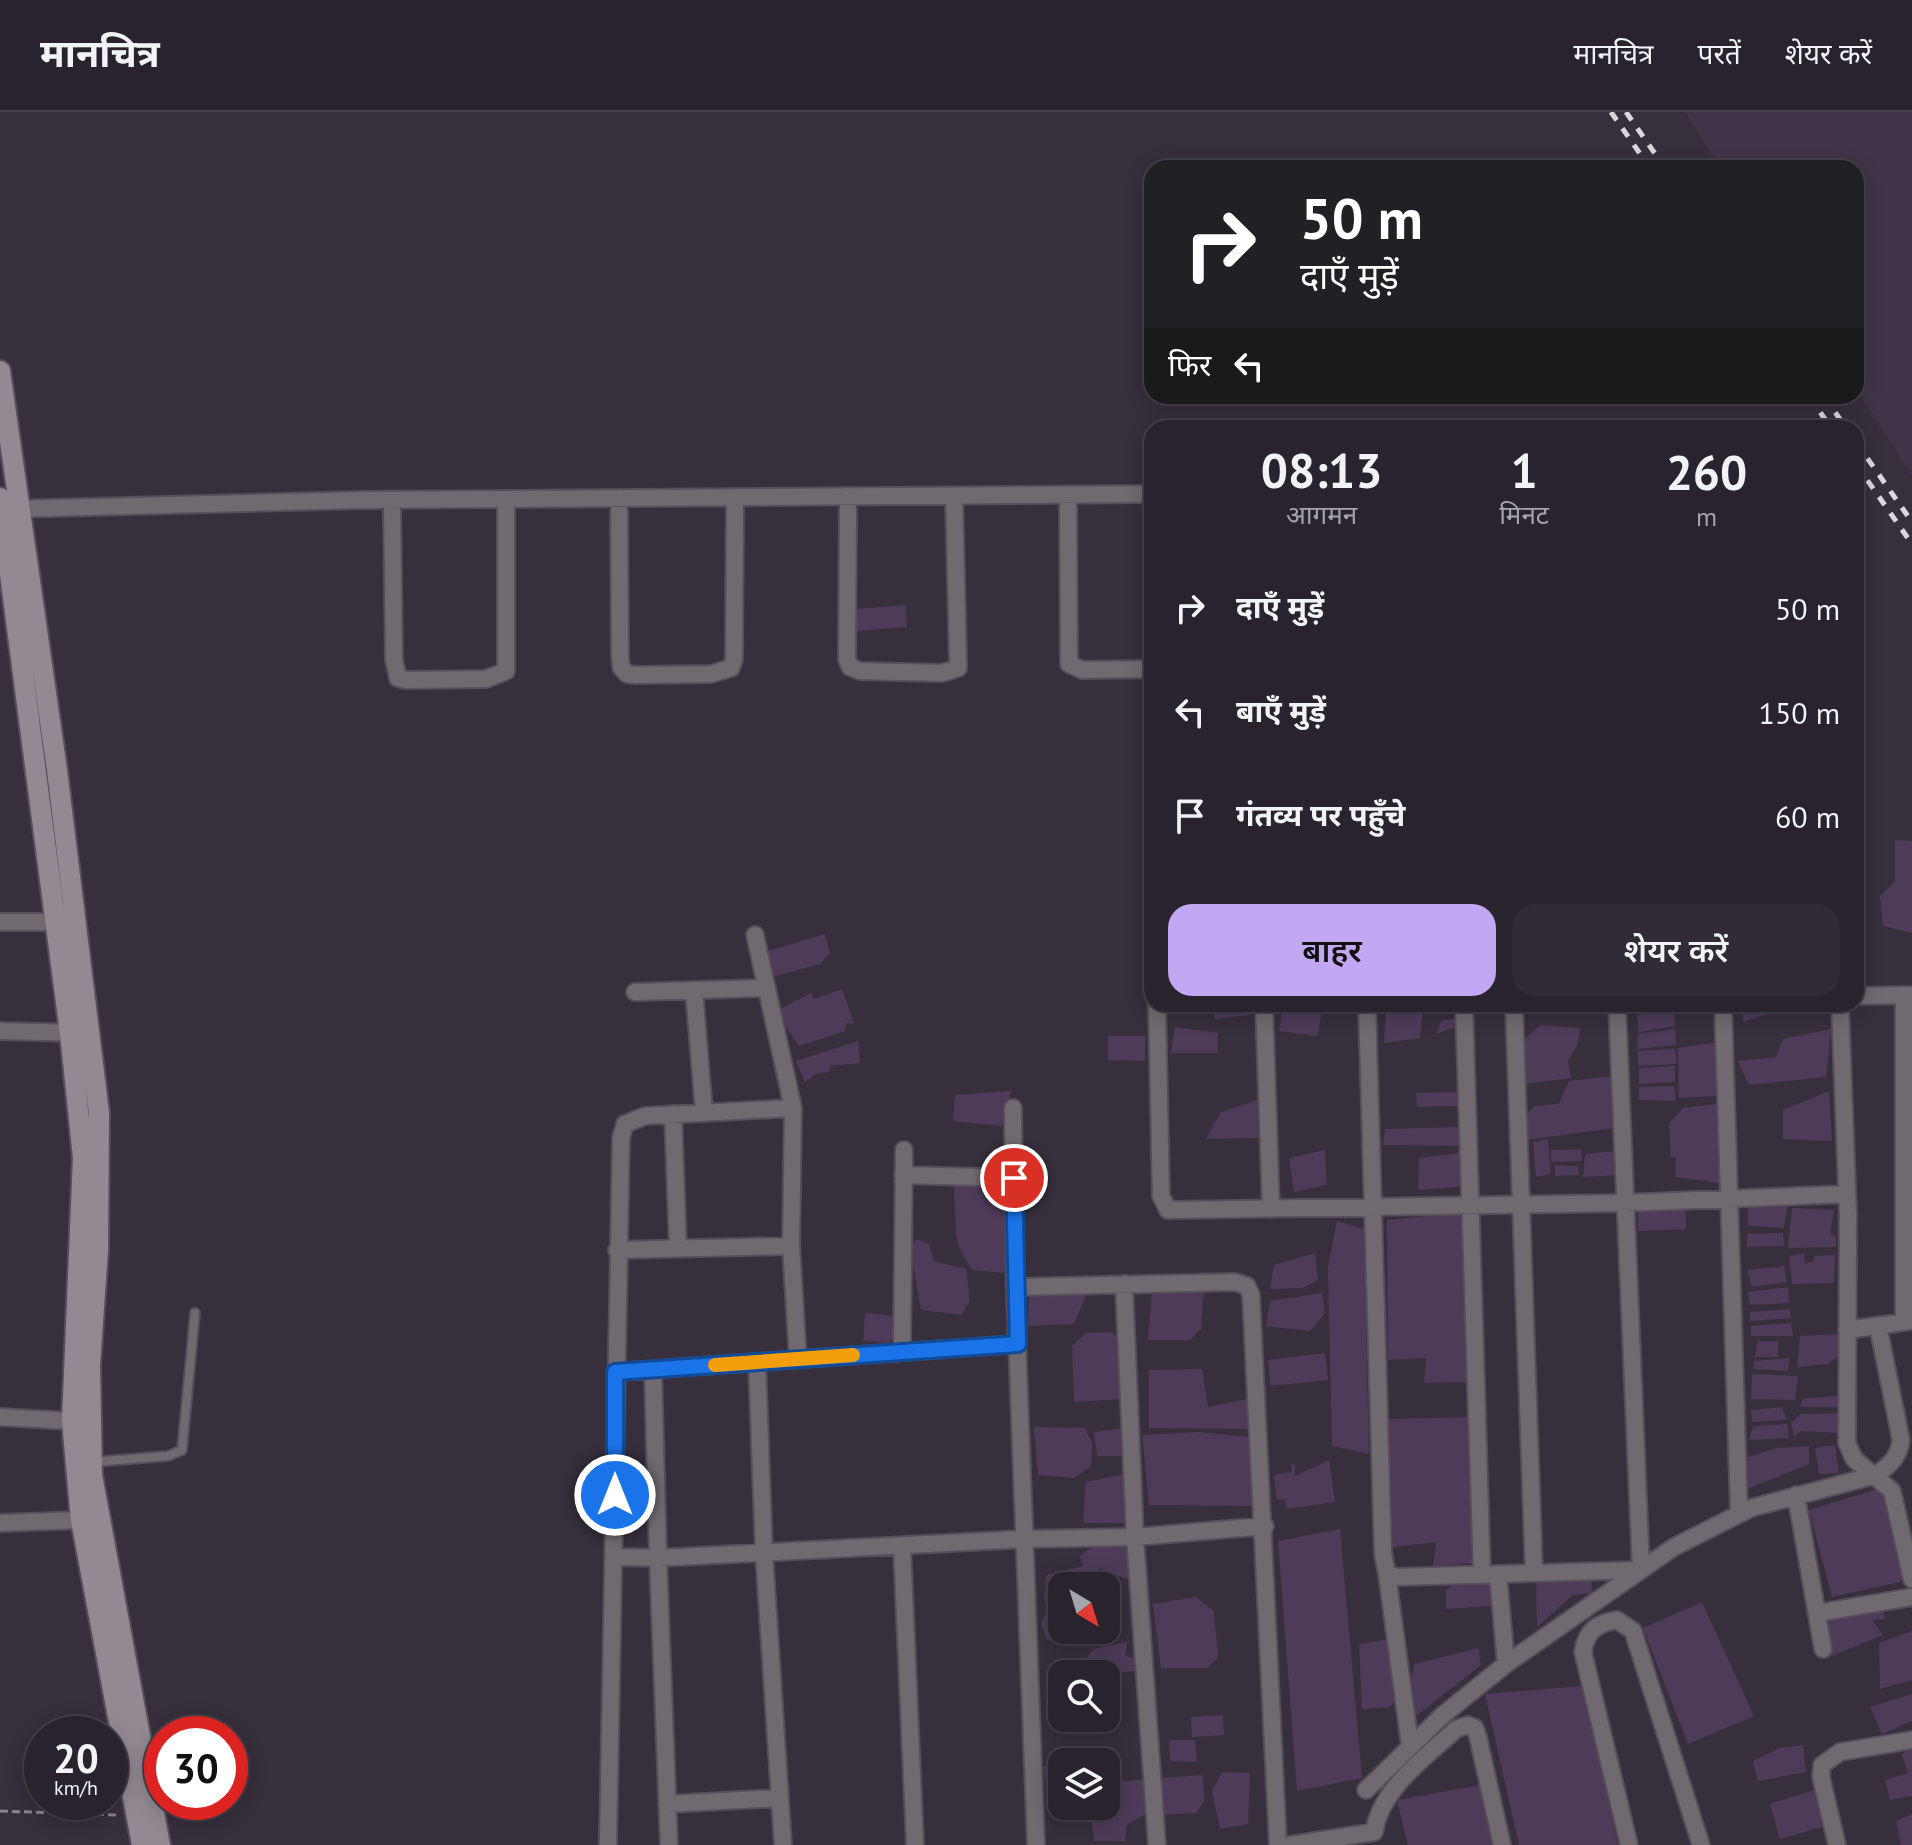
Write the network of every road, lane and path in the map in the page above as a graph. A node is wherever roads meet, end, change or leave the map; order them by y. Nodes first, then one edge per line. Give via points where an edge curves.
1 (0, 371) edge
2 (1144, 494) edge
3 (1068, 495) junction
4 (848, 496) junction
5 (954, 496) junction
6 (735, 497) junction
7 (619, 498) junction
8 (506, 499) junction
9 (392, 500) junction
10 (7, 505) edge
11 (1144, 669) edge
12 (0, 922) edge
13 (66, 922) junction
14 (755, 935) dead end
15 (767, 988) junction
16 (694, 990) junction
17 (635, 992) dead end
18 (1908, 995) edge
19 (1864, 996) edge
20 (1157, 1012) edge
21 (1264, 1012) edge
22 (1367, 1012) edge
23 (1464, 1012) edge
24 (1514, 1012) edge
25 (1617, 1012) edge
26 (1723, 1012) edge
27 (1840, 1012) edge
28 (0, 1031) edge
29 (80, 1033) junction
30 (793, 1108) junction
31 (1013, 1108) dead end
32 (704, 1112) junction
33 (673, 1114) junction
34 (904, 1150) dead end
35 (903, 1175) junction
36 (1014, 1178) junction
37 (1847, 1194) junction
38 (1730, 1198) junction
39 (1623, 1203) junction
40 (1519, 1205) junction
41 (1469, 1206) junction
42 (1372, 1208) junction
43 (1271, 1209) junction
44 (791, 1246) junction
45 (678, 1248) junction
46 (617, 1250) junction
47 (1124, 1284) junction
48 (1015, 1287) junction
49 (195, 1313) dead end
50 (1908, 1322) edge
51 (1878, 1326) junction
52 (1847, 1330) junction
53 (1018, 1344) junction
54 (902, 1352) junction
55 (798, 1359) junction
56 (757, 1362) junction
57 (653, 1369) junction
58 (615, 1372) junction
59 (0, 1417) edge
60 (72, 1421) junction
61 (83, 1462) junction
62 (1876, 1475) junction
63 (1796, 1495) junction
64 (1739, 1513) junction
65 (81, 1520) junction
66 (0, 1523) edge
67 (1265, 1526) junction
68 (1135, 1537) junction
69 (1025, 1539) junction
70 (902, 1547) junction
71 (764, 1553) junction
72 (616, 1557) junction
73 (658, 1558) junction
74 (1641, 1570) junction
75 (1534, 1573) junction
76 (1387, 1574) junction
77 (1490, 1575) junction
78 (1912, 1579) edge
79 (1912, 1597) edge
80 (1817, 1613) junction
81 (1823, 1649) dead end
82 (1506, 1664) junction
83 (1912, 1740) edge
84 (1410, 1745) junction
85 (1366, 1790) dead end
86 (780, 1798) junction
87 (667, 1804) junction
88 (0, 1811) edge
89 (137, 1816) junction
90 (1375, 1839) edge
91 (142, 1845) edge
92 (160, 1845) edge
93 (608, 1845) edge
94 (669, 1845) edge
95 (783, 1845) edge
96 (915, 1845) edge
97 (1036, 1845) edge
98 (1157, 1845) edge
99 (1278, 1845) edge
100 (1290, 1845) edge
101 (1502, 1845) edge
102 (1629, 1845) edge
103 (1701, 1845) edge
104 (1837, 1845) edge

1 - 10 street
2 - 3 street
3 - 5 street
3 - 11 street via 1069,664 1082,670
4 - 5 street
4 - 5 street via 850,667 951,673 958,661
4 - 6 street
6 - 7 street
6 - 7 street via 731,668 711,674 635,675 621,667
7 - 8 street
8 - 9 street
8 - 9 street via 506,671 486,679 406,680 398,678 394,660
9 - 10 street
10 - 13 street
12 - 13 street
13 - 29 street
14 - 15 street
15 - 16 street
15 - 30 street
16 - 17 street
16 - 32 street
18 - 19 street
18 - 50 street
20 - 43 street via 1162,1204 1178,1212
21 - 43 street
22 - 42 street
23 - 41 street
24 - 40 street
25 - 39 street
26 - 38 street
27 - 37 street
28 - 29 street
29 - 60 street via 83,1158
29 - 61 street via 100,1137
30 - 32 street
30 - 44 street
31 - 36 street
32 - 33 street
33 - 45 street
33 - 46 street via 625,1124
34 - 35 street
35 - 36 street
35 - 54 street
36 - 48 street
37 - 38 street
37 - 52 street
38 - 39 street
38 - 64 street
39 - 40 street
39 - 74 street
40 - 41 street
40 - 75 street
41 - 42 street
41 - 77 street
42 - 43 street
42 - 76 street
44 - 45 street
44 - 55 street
45 - 46 street
46 - 58 street
47 - 48 street
47 - 67 street via 1247,1286 1253,1305
47 - 68 street
48 - 53 street
49 - 61 lane via 182,1450 168,1456
50 - 51 street
51 - 52 street
51 - 62 street via 1901,1440 1896,1457
52 - 62 street via 1847,1443 1854,1459
53 - 54 street
53 - 69 street
54 - 55 street
55 - 56 street
56 - 57 street
56 - 71 street
57 - 58 street
57 - 73 street
58 - 72 street
59 - 60 street
60 - 61 street
61 - 65 street
61 - 92 street
62 - 63 street
62 - 78 street via 1897,1503
63 - 64 street
63 - 80 street
64 - 74 street
65 - 66 street
65 - 89 street
67 - 68 street
67 - 99 street
68 - 69 street
68 - 98 street
69 - 70 street
69 - 97 street
70 - 71 street
70 - 96 street
71 - 73 street
71 - 86 street
72 - 73 street
72 - 93 street
73 - 87 street
74 - 75 street
74 - 82 street
75 - 77 street
76 - 77 street
76 - 84 street
77 - 82 street
79 - 80 street
80 - 81 street
82 - 84 street
83 - 104 street via 1840,1752 1822,1765
84 - 85 street
86 - 87 street
86 - 95 street
87 - 94 street
88 - 89 path
89 - 91 street
90 - 100 street
90 - 101 street via 1384,1801 1456,1729 1468,1725 1478,1737
102 - 103 street via 1583,1652 1594,1627 1617,1620 1633,1631

